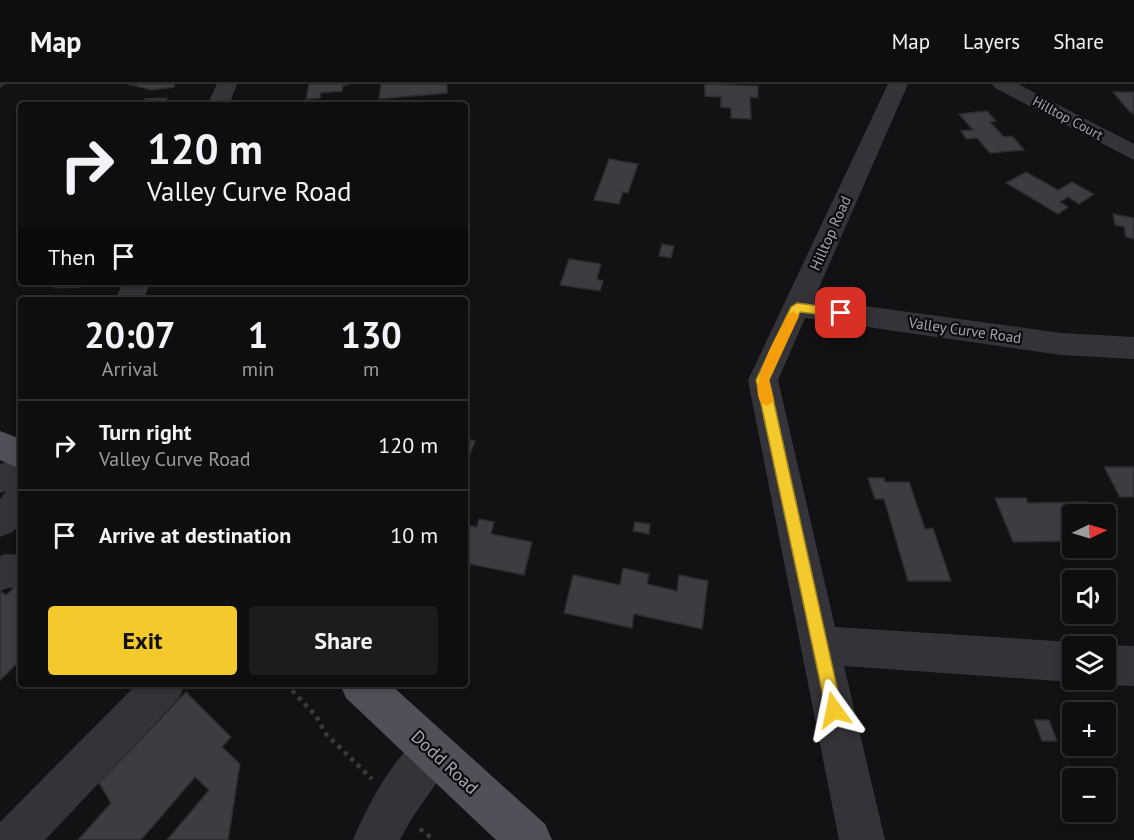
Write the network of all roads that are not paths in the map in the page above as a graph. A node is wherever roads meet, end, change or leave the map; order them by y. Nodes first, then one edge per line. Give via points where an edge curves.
1 (227, 84) edge
2 (898, 84) edge
3 (1002, 84) edge
4 (219, 102) edge
5 (1134, 153) edge
6 (797, 307) junction
7 (1134, 348) edge
8 (0, 444) edge
9 (18, 453) edge
10 (18, 472) edge
11 (0, 479) edge
12 (18, 503) edge
13 (0, 521) edge
14 (18, 572) edge
15 (0, 574) edge
16 (820, 645) junction
17 (1062, 661) edge
18 (1116, 665) edge
19 (1134, 666) edge
20 (162, 687) edge
21 (363, 687) edge
22 (433, 751) junction
23 (15, 840) edge
24 (376, 840) edge
25 (529, 840) edge
26 (862, 840) edge

1 - 4 street
2 - 6 street, Hilltop Road
3 - 5 street, Hilltop Court
6 - 7 street, Valley Curve Road via 1061,344
6 - 16 street, Hilltop Road via 763,380
8 - 9 main road
10 - 11 street
12 - 13 street
14 - 15 street
16 - 17 street
16 - 26 street, Hilltop Road
18 - 19 street
20 - 23 street
21 - 22 main road, Dodd Road
22 - 24 street via 392,808
22 - 25 main road, Dodd Road

